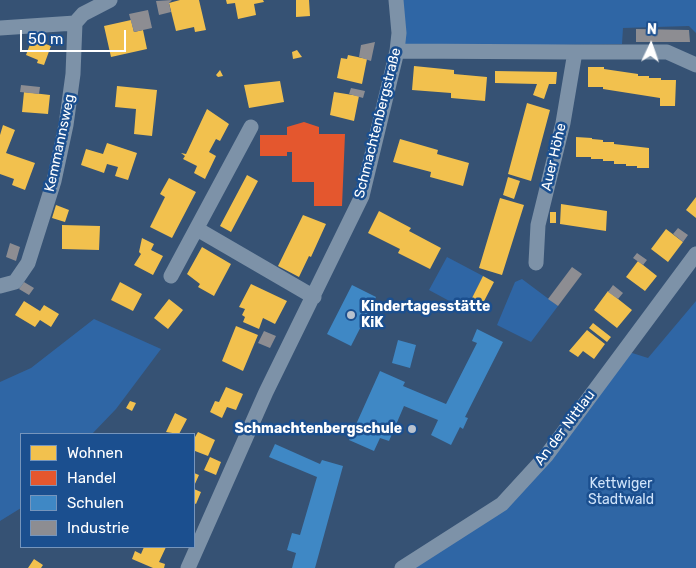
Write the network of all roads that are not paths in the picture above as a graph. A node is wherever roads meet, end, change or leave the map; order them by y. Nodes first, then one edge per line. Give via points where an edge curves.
1 (110, 0) edge
2 (396, 0) edge
3 (75, 23) junction
4 (0, 28) edge
5 (397, 51) junction
6 (575, 52) junction
7 (696, 65) edge
8 (250, 127) dead end
9 (197, 229) junction
10 (696, 254) edge
11 (536, 262) dead end
12 (171, 276) dead end
13 (0, 286) edge
14 (314, 296) junction
15 (188, 568) edge
16 (402, 568) edge

1 - 3 street via 83,14
2 - 5 street, Schmachtenbergstraße
3 - 4 street
3 - 13 street, Kemmannsweg via 73,74 54,181 28,263 15,282
5 - 6 street
5 - 14 street, Schmachtenbergstraße via 362,196
6 - 7 street via 667,52
6 - 11 street, Auer Höhe via 563,123 538,225
8 - 9 street
9 - 12 street
9 - 14 street
10 - 16 street, An der Nittlau via 546,456 502,504
14 - 15 street, Schmachtenbergstraße via 266,392

